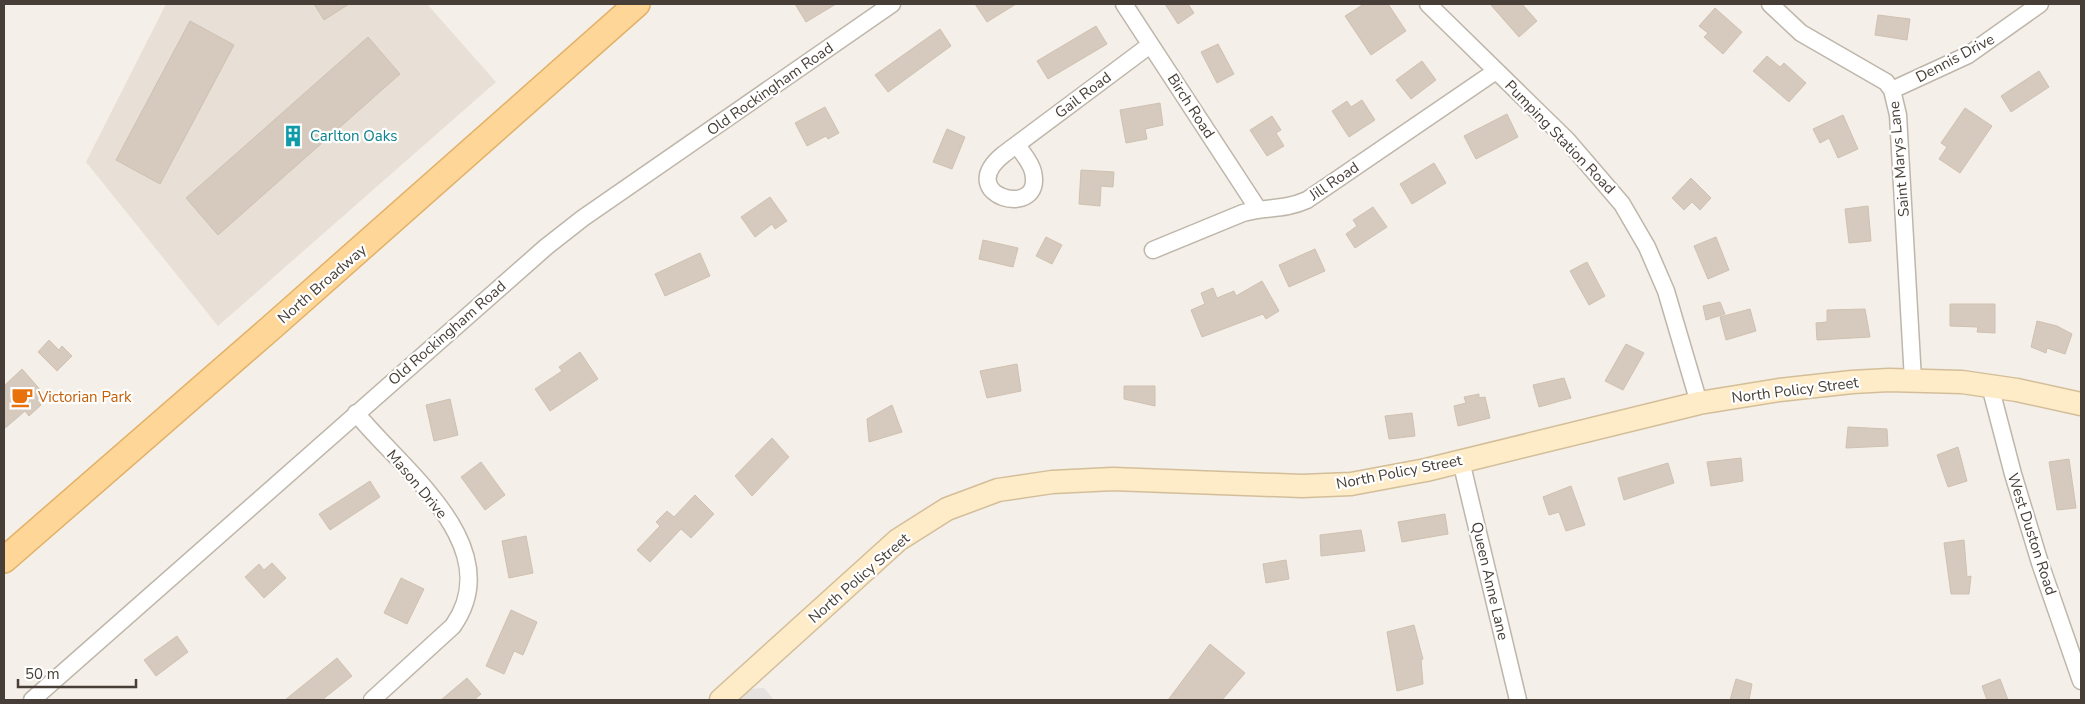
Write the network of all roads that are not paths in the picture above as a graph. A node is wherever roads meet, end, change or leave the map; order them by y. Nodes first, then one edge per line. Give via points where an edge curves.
1 (637, 4) edge
2 (892, 4) edge
3 (1124, 4) edge
4 (1428, 4) edge
5 (1770, 4) edge
6 (2040, 4) edge
7 (1150, 45) junction
8 (1496, 70) junction
9 (1892, 90) junction
10 (1017, 145) dead end
11 (1258, 209) junction
12 (1153, 250) dead end
13 (1913, 380) junction
14 (1990, 386) junction
15 (1699, 403) junction
16 (2081, 404) edge
17 (356, 413) junction
18 (1462, 461) junction
19 (4, 560) edge
20 (2081, 681) edge
21 (32, 700) edge
22 (372, 700) edge
23 (721, 700) edge
24 (1518, 700) edge

1 - 19 main road, North Broadway
2 - 17 street, Old Rockingham Road via 583,218
3 - 7 street, Birch Road
4 - 8 street, Pumping Station Road
5 - 9 street, Saint Marys Lane via 1801,33 1879,76
6 - 9 street, Dennis Drive via 1968,55
7 - 10 street, Gail Road
7 - 11 street, Birch Road
8 - 11 street, Jill Road via 1306,200 1281,209
8 - 15 street, Pumping Station Road via 1591,166 1635,224 1668,298
9 - 13 street, Saint Marys Lane via 1898,115
11 - 12 street, Jill Road via 1243,212
13 - 14 street, North Policy Street
13 - 15 street, North Policy Street via 1815,385
14 - 16 street, North Policy Street
14 - 20 street, West Duston Road via 2012,474
15 - 18 street, North Policy Street
17 - 21 street, Old Rockingham Road
17 - 22 street, Mason Drive via 442,511 463,545 471,578 468,597 453,626
18 - 23 street, North Policy Street via 1376,480 1334,485 1114,479 1024,486 971,498 898,540
18 - 24 street, Queen Anne Lane

